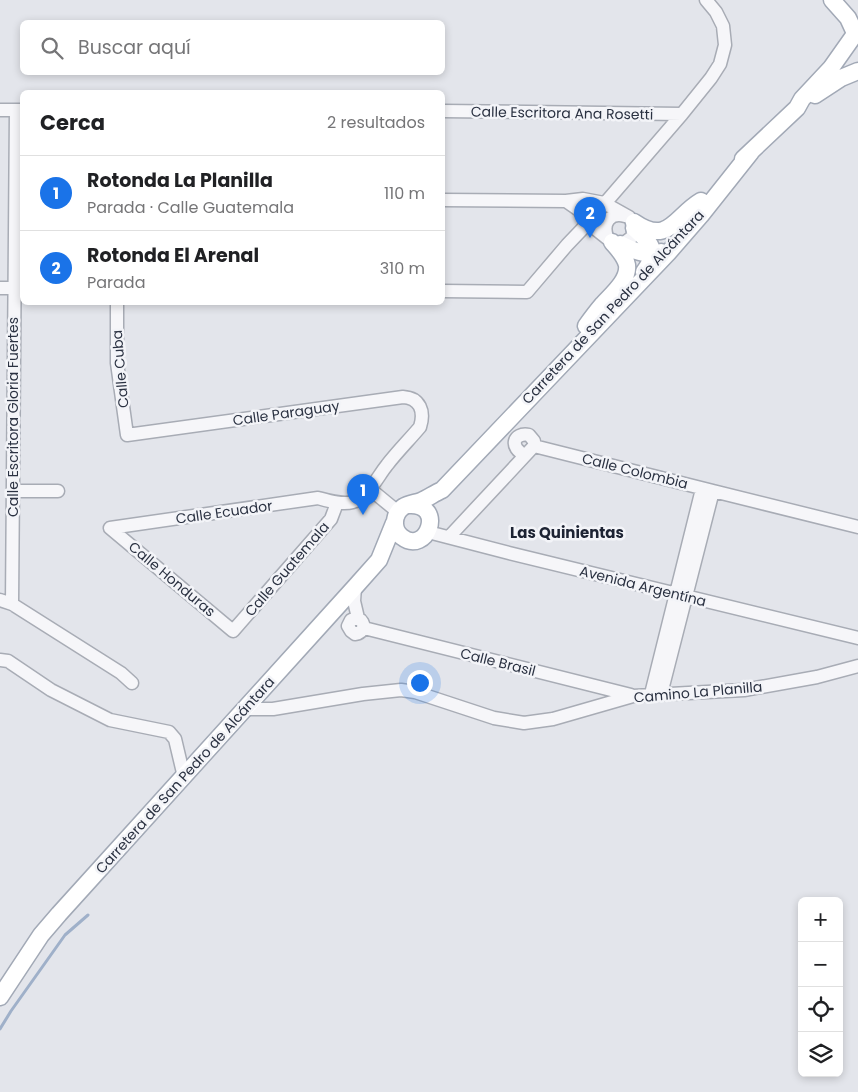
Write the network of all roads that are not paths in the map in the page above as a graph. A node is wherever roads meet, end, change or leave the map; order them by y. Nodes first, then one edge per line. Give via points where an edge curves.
1 (706, 0) edge
2 (832, 0) edge
3 (856, 33) edge
4 (858, 71) edge
5 (797, 108) junction
6 (0, 110) edge
7 (19, 110) edge
8 (445, 111) edge
9 (682, 114) junction
10 (19, 199) edge
11 (445, 200) edge
12 (566, 202) junction
13 (604, 203) junction
14 (701, 208) junction
15 (630, 221) junction
16 (588, 223) junction
17 (613, 241) junction
18 (653, 254) junction
19 (0, 288) edge
20 (18, 288) edge
21 (445, 291) edge
22 (117, 305) edge
23 (604, 320) junction
24 (566, 351) junction
25 (512, 415) junction
26 (127, 435) joint
27 (534, 446) junction
28 (524, 455) junction
29 (370, 489) junction
30 (442, 490) junction
31 (707, 490) junction
32 (13, 491) junction
33 (58, 491) dead end
34 (337, 503) junction
35 (401, 513) junction
36 (429, 527) junction
37 (858, 527) edge
38 (110, 528) joint
39 (449, 538) junction
40 (411, 540) junction
41 (379, 560) junction
42 (355, 587) junction
43 (681, 595) junction
44 (6, 602) edge
45 (233, 631) joint
46 (858, 638) edge
47 (0, 660) edge
48 (858, 666) edge
49 (132, 683) dead end
50 (656, 694) junction
51 (633, 696) junction
52 (246, 710) junction
53 (184, 777) junction
54 (0, 997) edge

1 - 9 street via 723,26 725,45 720,64
2 - 3 main road
3 - 5 main road, Carretera de San Pedro de Alcántara
4 - 5 main road, Carretera de San Pedro de Alcántara via 841,78
5 - 14 main road, Carretera de San Pedro de Alcántara via 712,188
6 - 7 street
7 - 10 street, Calle Escritora Gloria Fuertes
8 - 9 street, Calle Escritora Ana Rosetti
9 - 13 street
10 - 20 street, Calle Escritora Gloria Fuertes
11 - 12 street
12 - 13 street
12 - 16 street via 574,205
13 - 15 street
13 - 16 street
14 - 15 main road via 693,205 669,228 659,231
14 - 18 main road, Carretera de San Pedro de Alcántara
14 - 23 main road, Carretera de San Pedro de Alcántara via 662,259
15 - 17 street via 632,237 629,241
15 - 17 street via 616,215 608,220 605,228
15 - 18 main road via 647,240
16 - 17 street
16 - 21 street via 527,292
17 - 18 main road via 629,249
17 - 24 main road via 625,261 626,274
18 - 23 main road via 650,263
18 - 24 main road, Carretera de San Pedro de Alcántara
19 - 20 street
20 - 32 street, Calle Escritora Gloria Fuertes
22 - 26 street, Calle Cuba via 118,363
23 - 25 main road, Carretera de San Pedro de Alcántara
24 - 25 main road, Carretera de San Pedro de Alcántara
25 - 30 main road, Carretera de San Pedro de Alcántara
26 - 29 street, Calle Paraguay via 410,398 420,407 420,427
27 - 28 street
27 - 28 street via 529,435 518,436 514,443
27 - 31 street, Calle Colombia
28 - 39 street
29 - 34 street via 361,499
29 - 35 street
30 - 35 main road, Carretera de San Pedro de Alcántara
30 - 36 main road, Carretera de San Pedro de Alcántara
31 - 37 street, Calle Colombia
31 - 43 street
32 - 33 street
32 - 44 street, Calle Escritora Gloria Fuertes
34 - 38 street, Calle Ecuador via 318,498
34 - 45 street, Calle Guatemala via 331,519
35 - 36 main road via 415,505 424,509 429,517
35 - 40 main road via 398,533
35 - 41 main road, Carretera de San Pedro de Alcántara
36 - 39 street, Avenida Argentína
36 - 40 main road via 420,539
38 - 45 street, Calle Honduras
39 - 43 street, Avenida Argentína
40 - 41 main road, Carretera de San Pedro de Alcántara
41 - 42 main road, Carretera de San Pedro de Alcántara
42 - 51 street, Calle Brasil via 354,601 361,623
42 - 52 main road, Carretera de San Pedro de Alcántara
43 - 46 street, Avenida Argentína
43 - 50 street
44 - 49 street
47 - 53 street via 8,661 51,690 110,720 169,732 175,739
48 - 50 street, Camino La Planilla via 744,690
50 - 51 street, Camino La Planilla
51 - 52 street, Camino La Planilla via 524,724 401,690
52 - 53 main road, Carretera de San Pedro de Alcántara
53 - 54 main road, Carretera de San Pedro de Alcántara via 41,935

